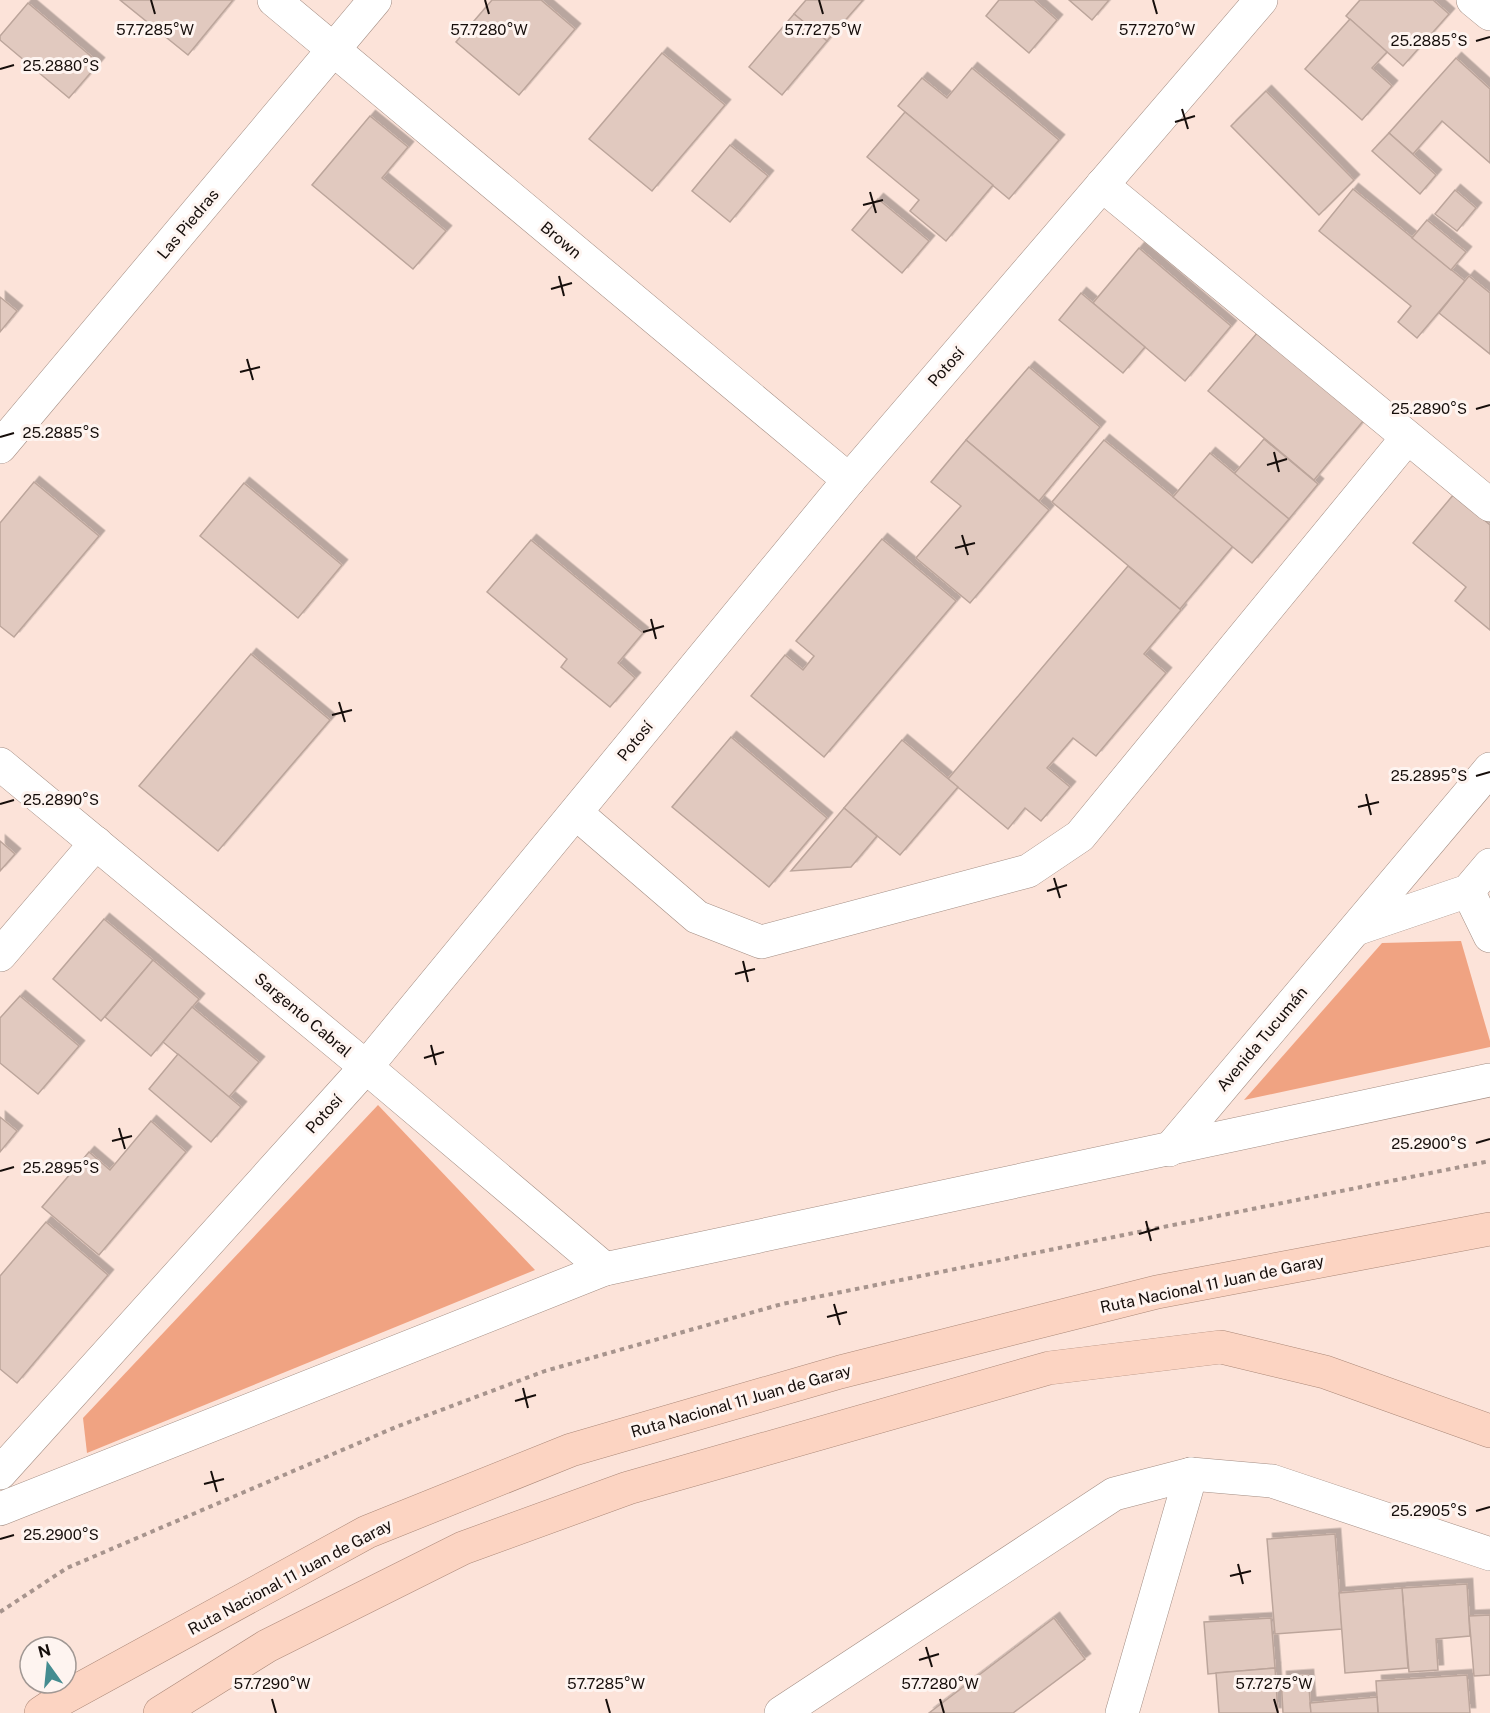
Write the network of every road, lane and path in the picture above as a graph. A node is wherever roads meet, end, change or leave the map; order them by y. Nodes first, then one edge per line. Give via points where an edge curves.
1 (274, 0) edge
2 (375, 0) edge
3 (1261, 0) edge
4 (1473, 0) edge
5 (1490, 14) edge
6 (334, 50) junction
7 (1102, 185) junction
8 (1407, 438) junction
9 (0, 447) edge
10 (849, 480) junction
11 (1490, 505) edge
12 (0, 764) edge
13 (1490, 769) edge
14 (576, 813) junction
15 (96, 843) junction
16 (1490, 865) edge
17 (1468, 891) junction
18 (1356, 928) junction
19 (1490, 936) edge
20 (0, 955) edge
21 (366, 1067) junction
22 (1490, 1080) edge
23 (1169, 1150) junction
24 (1490, 1161) edge
25 (1490, 1229) edge
26 (605, 1269) junction
27 (1490, 1431) edge
28 (0, 1473) edge
29 (1191, 1474) junction
30 (0, 1509) edge
31 (1490, 1554) edge
32 (0, 1612) edge
33 (41, 1713) edge
34 (160, 1713) edge
35 (781, 1713) edge
36 (1122, 1713) edge

1 - 6 street, Brown
2 - 6 street, Las Piedras
3 - 7 street, Potosí
4 - 5 street
6 - 9 street, Las Piedras
6 - 10 street, Brown
7 - 8 street
7 - 10 street, Potosí
8 - 11 street
8 - 14 street via 1080,836 1028,871 761,942 697,917
10 - 14 street, Potosí
12 - 15 street, Sargento Cabral
13 - 18 street, Avenida Tucumán
14 - 21 street, Potosí
15 - 20 street
15 - 21 street, Sargento Cabral
16 - 17 street
17 - 18 street
17 - 19 street
18 - 23 street, Avenida Tucumán
21 - 26 street, Sargento Cabral
21 - 28 street, Potosí
22 - 23 street
23 - 26 street
24 - 32 path via 782,1304 545,1371 396,1427 67,1568
25 - 33 highway, Ruta Nacional 11 Juan de Garay via 1157,1292 840,1372 571,1449 367,1532
26 - 30 street
27 - 34 highway via 1325,1372 1221,1347 1048,1368 628,1488 463,1548 267,1646
29 - 31 street via 1272,1481
29 - 35 street via 1114,1494
29 - 36 street

